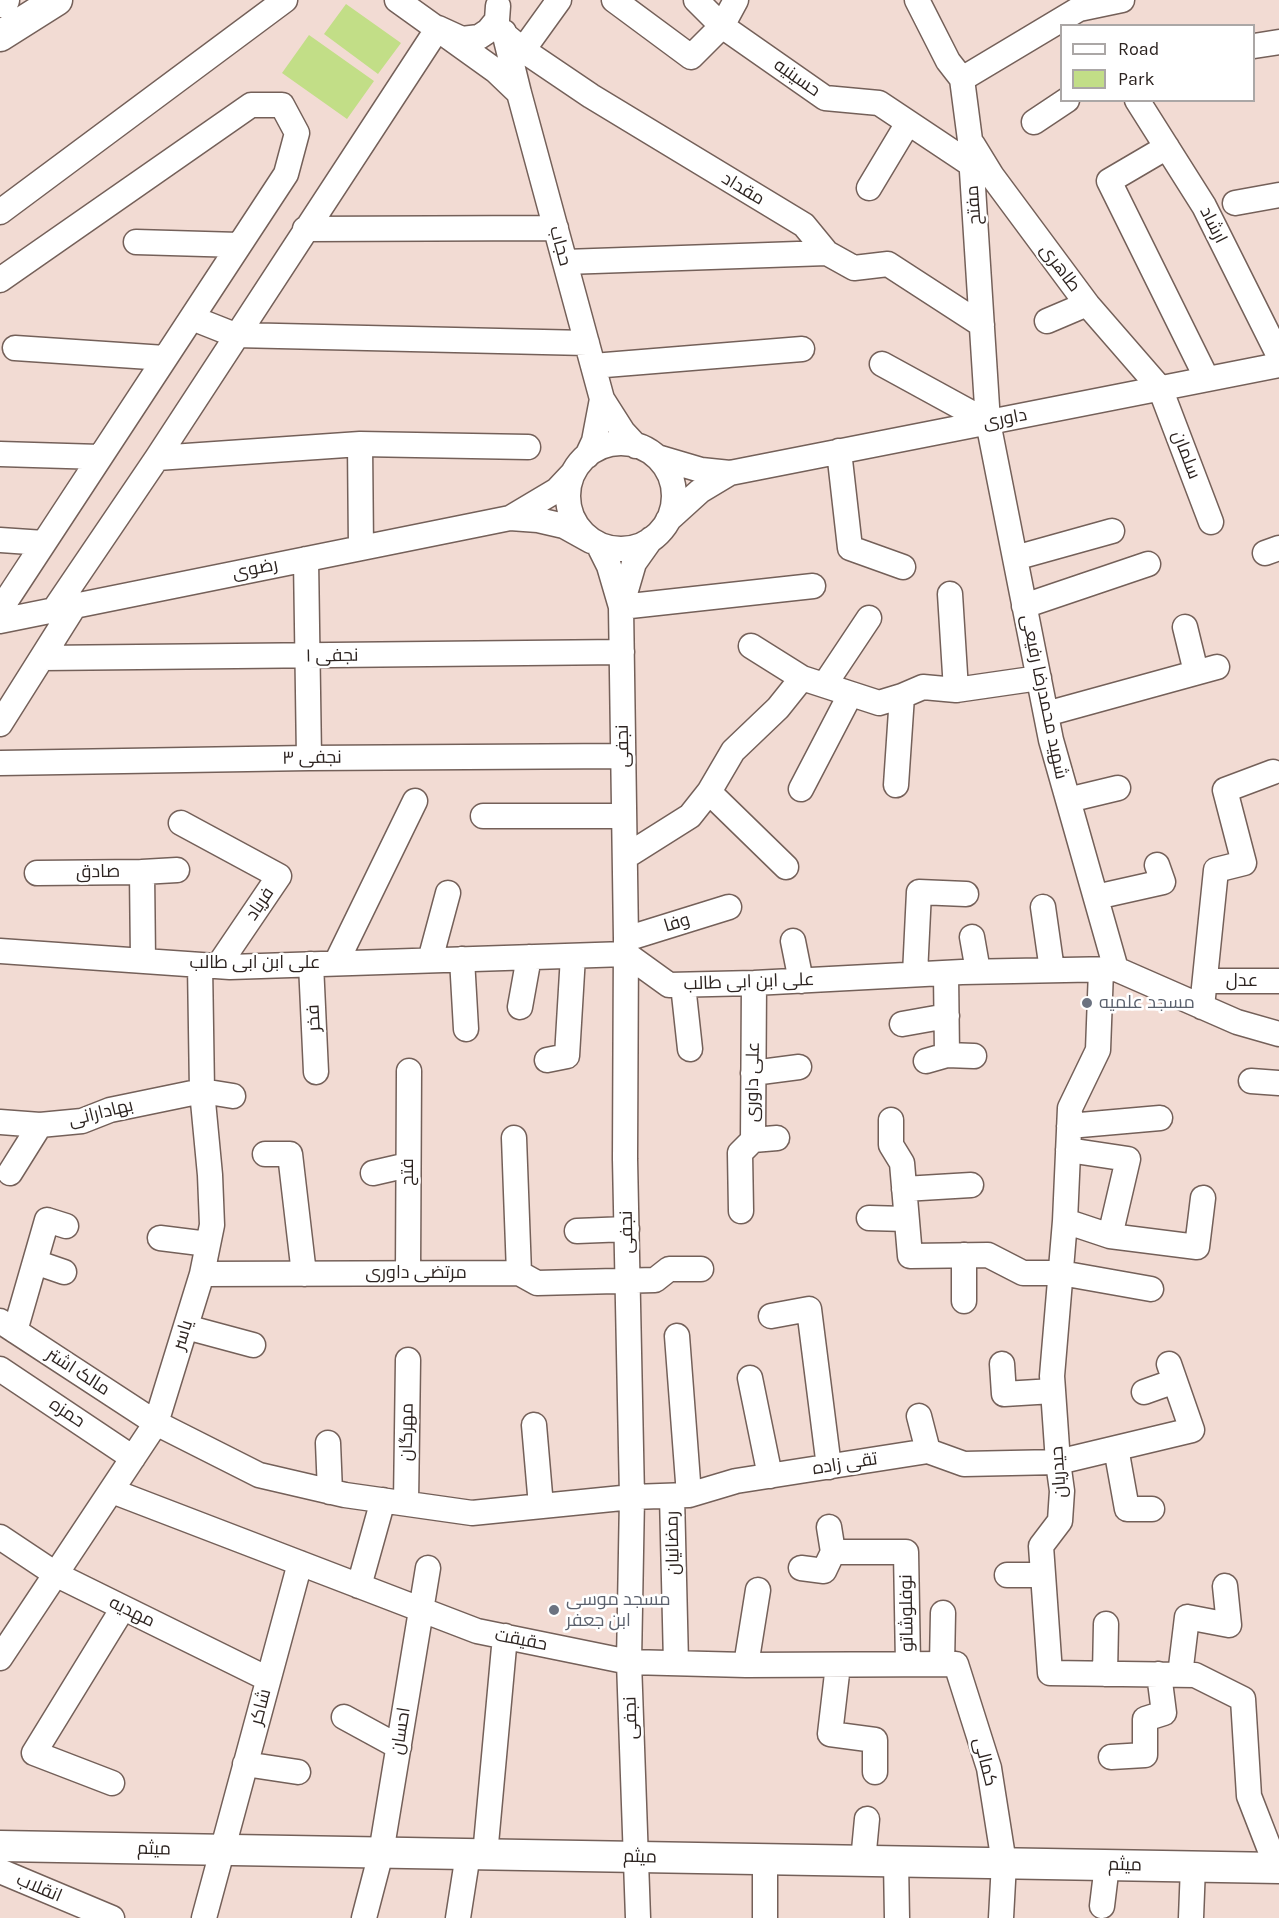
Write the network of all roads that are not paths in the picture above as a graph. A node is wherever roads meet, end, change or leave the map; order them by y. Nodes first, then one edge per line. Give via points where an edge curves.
1 (57, 0) edge
2 (285, 0) edge
3 (397, 0) edge
4 (559, 0) edge
5 (614, 0) edge
6 (696, 0) edge
7 (736, 0) edge
8 (917, 0) edge
9 (1122, 0) edge
10 (498, 3) edge
11 (1081, 11) edge
12 (5, 16) edge
13 (722, 26) junction
14 (438, 28) junction
15 (514, 42) junction
16 (1279, 42) edge
17 (1255, 46) edge
18 (0, 51) edge
19 (962, 79) junction
20 (519, 93) junction
21 (1063, 102) edge
22 (1138, 102) edge
23 (1034, 122) dead end
24 (908, 123) junction
25 (970, 140) junction
26 (1167, 147) junction
27 (972, 165) junction
28 (869, 188) dead end
29 (1279, 195) edge
30 (1235, 203) dead end
31 (0, 212) edge
32 (556, 228) junction
33 (305, 229) junction
34 (136, 242) dead end
35 (239, 245) junction
36 (826, 253) junction
37 (565, 262) junction
38 (0, 280) edge
39 (1087, 303) junction
40 (192, 318) junction
41 (1047, 321) dead end
42 (982, 325) junction
43 (235, 335) junction
44 (587, 343) junction
45 (15, 348) dead end
46 (802, 349) dead end
47 (1279, 356) edge
48 (165, 358) junction
49 (882, 364) dead end
50 (1279, 365) edge
51 (593, 366) junction
52 (1207, 379) junction
53 (1160, 388) junction
54 (602, 399) junction
55 (988, 422) junction
56 (360, 444) junction
57 (528, 447) dead end
58 (839, 451) junction
59 (647, 452) junction
60 (0, 454) edge
61 (100, 457) junction
62 (156, 458) junction
63 (581, 464) junction
64 (730, 473) junction
65 (510, 518) junction
66 (667, 521) junction
67 (1211, 522) dead end
68 (1112, 531) dead end
69 (651, 539) junction
70 (0, 540) edge
71 (595, 542) junction
72 (44, 543) junction
73 (361, 548) junction
74 (1015, 558) junction
75 (306, 559) junction
76 (1148, 564) dead end
77 (903, 567) dead end
78 (813, 586) dead end
79 (950, 594) dead end
80 (1024, 606) junction
81 (621, 607) junction
82 (64, 608) junction
83 (0, 610) edge
84 (868, 618) dead end
85 (0, 621) edge
86 (1185, 627) dead end
87 (751, 646) dead end
88 (622, 652) junction
89 (307, 657) junction
90 (42, 658) junction
91 (1039, 678) junction
92 (813, 681) junction
93 (957, 690) junction
94 (850, 695) junction
95 (902, 696) junction
96 (1046, 714) junction
97 (0, 724) edge
98 (623, 756) junction
99 (309, 758) junction
100 (0, 763) edge
101 (1273, 772) dead end
102 (897, 785) dead end
103 (1118, 788) dead end
104 (801, 789) dead end
105 (709, 792) junction
106 (1068, 800) junction
107 (415, 801) dead end
108 (483, 816) dead end
109 (624, 816) junction
110 (181, 823) dead end
111 (625, 857) junction
112 (1157, 865) dead end
113 (786, 867) dead end
114 (177, 870) dead end
115 (142, 872) junction
116 (37, 873) dead end
117 (448, 893) dead end
118 (966, 894) dead end
119 (1096, 897) junction
120 (729, 907) dead end
121 (1043, 907) dead end
122 (972, 938) dead end
123 (793, 941) dead end
124 (626, 946) junction
125 (0, 951) edge
126 (573, 956) junction
127 (529, 957) junction
128 (462, 959) junction
129 (142, 960) junction
130 (430, 960) junction
131 (336, 963) junction
132 (311, 964) junction
133 (209, 965) junction
134 (1108, 969) junction
135 (1052, 970) junction
136 (978, 971) junction
137 (946, 973) junction
138 (915, 974) junction
139 (801, 981) junction
140 (1205, 981) junction
141 (1279, 981) edge
142 (754, 983) junction
143 (683, 984) junction
144 (519, 1007) dead end
145 (1202, 1007) junction
146 (947, 1016) junction
147 (902, 1024) dead end
148 (466, 1029) dead end
149 (1279, 1034) edge
150 (690, 1050) dead end
151 (974, 1056) dead end
152 (548, 1060) dead end
153 (799, 1067) dead end
154 (409, 1071) dead end
155 (316, 1072) dead end
156 (753, 1073) junction
157 (1251, 1081) dead end
158 (1279, 1083) edge
159 (202, 1090) junction
160 (233, 1096) dead end
161 (1160, 1118) dead end
162 (891, 1120) dead end
163 (0, 1122) edge
164 (40, 1125) junction
165 (514, 1138) dead end
166 (777, 1138) dead end
167 (1069, 1138) junction
168 (753, 1140) junction
169 (265, 1154) dead end
170 (408, 1165) junction
171 (10, 1173) dead end
172 (373, 1173) dead end
173 (971, 1185) dead end
174 (904, 1189) junction
175 (1203, 1198) dead end
176 (741, 1211) dead end
177 (868, 1218) dead end
178 (906, 1219) junction
179 (47, 1220) dead end
180 (1065, 1221) junction
181 (627, 1229) junction
182 (577, 1231) dead end
183 (1110, 1236) junction
184 (160, 1238) dead end
185 (208, 1244) junction
186 (964, 1255) junction
187 (35, 1262) junction
188 (700, 1269) dead end
189 (64, 1272) dead end
190 (408, 1273) junction
191 (519, 1273) junction
192 (1061, 1273) junction
193 (202, 1274) junction
194 (304, 1274) junction
195 (628, 1280) junction
196 (1151, 1289) dead end
197 (964, 1301) dead end
198 (771, 1316) dead end
199 (7, 1326) edge
200 (186, 1327) junction
201 (677, 1336) dead end
202 (253, 1345) dead end
203 (408, 1360) dead end
204 (1002, 1364) dead end
205 (0, 1369) edge
206 (750, 1378) dead end
207 (1053, 1391) junction
208 (1144, 1392) dead end
209 (919, 1416) dead end
210 (156, 1423) junction
211 (534, 1425) dead end
212 (328, 1443) dead end
213 (1116, 1448) junction
214 (928, 1451) junction
215 (133, 1458) junction
216 (1058, 1462) junction
217 (829, 1467) junction
218 (770, 1476) junction
219 (112, 1491) junction
220 (330, 1492) junction
221 (681, 1495) junction
222 (632, 1497) junction
223 (395, 1502) junction
224 (541, 1506) junction
225 (1152, 1509) dead end
226 (829, 1527) dead end
227 (6, 1539) edge
228 (833, 1552) junction
229 (300, 1563) junction
230 (428, 1568) dead end
231 (801, 1568) dead end
232 (57, 1575) junction
233 (1007, 1575) dead end
234 (1043, 1575) junction
235 (359, 1586) junction
236 (1225, 1586) dead end
237 (758, 1590) dead end
238 (123, 1608) junction
239 (421, 1610) junction
240 (943, 1613) dead end
241 (1106, 1624) dead end
242 (505, 1636) junction
243 (0, 1658) edge
244 (629, 1662) junction
245 (676, 1663) junction
246 (908, 1664) junction
247 (949, 1664) junction
248 (746, 1665) junction
249 (838, 1665) junction
250 (1105, 1674) junction
251 (1169, 1675) junction
252 (268, 1679) junction
253 (344, 1717) dead end
254 (399, 1747) junction
255 (1111, 1756) dead end
256 (245, 1764) junction
257 (298, 1772) dead end
258 (875, 1772) dead end
259 (112, 1783) dead end
260 (867, 1819) dead end
261 (0, 1846) edge
262 (221, 1850) junction
263 (381, 1853) junction
264 (477, 1855) junction
265 (636, 1857) junction
266 (765, 1859) junction
267 (863, 1861) junction
268 (896, 1862) junction
269 (1004, 1863) junction
270 (1107, 1865) junction
271 (1193, 1866) junction
272 (1278, 1868) edge
273 (0, 1871) edge
274 (1102, 1906) dead end
275 (112, 1918) edge
276 (204, 1918) edge
277 (364, 1918) edge
278 (458, 1918) edge
279 (638, 1918) edge
280 (765, 1918) edge
281 (897, 1918) edge
282 (1000, 1918) edge
283 (1191, 1918) edge

1 - 12 main road
2 - 31 street
3 - 14 street
4 - 15 street
5 - 13 street via 691,57
6 - 13 street, حسینیه
7 - 13 street
8 - 19 street, مفتح via 948,61
9 - 11 street
10 - 14 street via 497,20 479,37 462,39
10 - 15 street, حجاب
11 - 19 street
12 - 18 main road
13 - 24 street, حسینیه via 825,98 879,103
14 - 20 street
14 - 33 street
15 - 20 street, حجاب
15 - 36 street, مقداد via 591,96 804,225
16 - 17 street
19 - 25 street, مفتح
20 - 32 street, حجاب
21 - 23 street
22 - 26 street, ارشاد
24 - 27 street, حسینیه
24 - 28 street
25 - 27 street, مفتح
25 - 39 street, طاهری via 992,176
26 - 47 street, ارشاد via 1204,206
26 - 52 street via 1109,181
27 - 42 street, مفتح
29 - 30 street
32 - 33 street
32 - 37 street, حجاب
33 - 43 street
34 - 35 street
35 - 38 street via 286,174 297,133 282,105 251,105
35 - 40 street
36 - 37 street
36 - 42 street, مقداد via 854,268 888,264
37 - 44 street, حجاب
39 - 41 street
39 - 53 street, طاهری
40 - 43 street
40 - 48 street
42 - 55 street, مفتح
43 - 44 street
43 - 62 street
44 - 51 street, حجاب
45 - 48 street
46 - 51 street
48 - 61 street
49 - 55 street
50 - 52 street, داوری
51 - 54 street, حجاب
52 - 53 street, داوری
53 - 55 street, داوری
53 - 67 street, سلمان
54 - 59 street via 623,432
54 - 63 street via 594,441
55 - 58 street, داوری
55 - 74 street, شهید محمدرضا رفیعی
56 - 57 street
56 - 62 street
56 - 73 street
58 - 64 street, داوری
58 - 77 street via 850,548
59 - 63 street via 626,443 608,445 591,452
59 - 64 street via 701,470
59 - 66 street via 667,471 674,487 674,506
60 - 61 street
61 - 72 street
62 - 82 street
63 - 65 street via 557,490
63 - 71 street via 571,479 571,513 579,528
64 - 66 street via 700,490
65 - 71 street via 564,526
65 - 73 street, رضوی
66 - 69 street
68 - 74 street
69 - 71 street via 626,549
69 - 81 street via 634,563
70 - 72 street
71 - 81 street via 609,566
72 - 83 street
73 - 75 street, رضوی
74 - 80 street, شهید محمدرضا رفیعی
75 - 82 street, رضوی
75 - 89 street
76 - 80 street
78 - 81 street
79 - 93 street
80 - 91 street, شهید محمدرضا رفیعی
81 - 88 street, نجفی
82 - 85 street, رضوی
82 - 90 street
84 - 92 street
86 - 96 street via 1207,669
87 - 92 street
88 - 89 street, نجفی ۱
88 - 98 street, نجفی
89 - 90 street, نجفی ۱
89 - 99 street
90 - 97 street
91 - 93 street
91 - 96 street, شهید محمدرضا رفیعی
92 - 94 street
92 - 105 street via 733,751
93 - 95 street via 923,687
94 - 95 street via 879,703
94 - 104 street
95 - 102 street
96 - 106 street, شهید محمدرضا رفیعی
98 - 99 street, نجفی ۳
98 - 109 street, نجفی
99 - 100 street, نجفی ۳
101 - 140 street via 1225,790 1244,863 1216,870
103 - 106 street
105 - 111 street via 690,816
105 - 113 street
106 - 119 street, شهید محمدرضا رفیعی
107 - 131 street
108 - 109 street
109 - 111 street, نجفی
110 - 133 street, فریاد via 279,876
111 - 124 street, نجفی
112 - 119 street via 1163,882
114 - 115 street
115 - 116 street, صادق
115 - 129 street, صادق
117 - 130 street
118 - 138 street via 919,892
119 - 134 street, شهید محمدرضا رفیعی
120 - 124 street, وفا
121 - 135 street
122 - 136 street
123 - 139 street
124 - 126 street, علی ابن ابی طالب
124 - 143 street, علی ابن ابی طالب via 669,985
124 - 181 street, نجفی
125 - 129 street, علی ابن ابی طالب
126 - 127 street, علی ابن ابی طالب
126 - 152 street via 567,1056
127 - 128 street, علی ابن ابی طالب
127 - 144 street
128 - 130 street, علی ابن ابی طالب
128 - 148 street
129 - 133 street, علی ابن ابی طالب
130 - 131 street, علی ابن ابی طالب
131 - 132 street, علی ابن ابی طالب
132 - 133 street, علی ابن ابی طالب
132 - 155 street, فخر
133 - 159 street, یاسر
134 - 135 street, علی ابن ابی طالب
134 - 145 street, علی ابن ابی طالب
134 - 167 street, حیدریان via 1098,1050 1070,1108
135 - 136 street, علی ابن ابی طالب
136 - 137 street, علی ابن ابی طالب
137 - 138 street, علی ابن ابی طالب
137 - 146 street
138 - 139 street, علی ابن ابی طالب
139 - 142 street, علی ابن ابی طالب
140 - 141 street, عدل
140 - 145 street
142 - 143 street, علی ابن ابی طالب
142 - 156 street, علی داوری
143 - 150 street
145 - 149 street, علی ابن ابی طالب
146 - 147 street
146 - 151 street via 936,1058
153 - 156 street
154 - 170 street, فتح
156 - 168 street, علی داوری
157 - 158 street
159 - 160 street
159 - 164 street, بهادارانی via 110,1110 82,1121
159 - 185 street, یاسر via 212,1205
161 - 167 street
162 - 174 street via 891,1145 902,1163
163 - 164 street, بهادارانی
164 - 171 street
165 - 191 street
166 - 168 street
167 - 180 street, حیدریان
167 - 183 street via 1128,1160
168 - 176 street, علی داوری via 740,1153
169 - 194 street via 290,1154
170 - 172 street
170 - 190 street, فتح
173 - 174 street
174 - 178 street
175 - 183 street via 1197,1247
177 - 178 street
178 - 186 street via 902,1263
179 - 187 street
180 - 183 street
180 - 192 street, حیدریان
181 - 182 street
181 - 195 street, نجفی
184 - 185 street
185 - 193 street, یاسر
186 - 192 street via 988,1255 1023,1273
186 - 197 street
187 - 189 street
187 - 199 street
188 - 195 street, مرتضی داوری via 669,1269 656,1280
190 - 191 street, مرتضی داوری
190 - 194 street, مرتضی داوری
191 - 195 street, مرتضی داوری via 537,1283
192 - 196 street
192 - 207 street, حیدریان
193 - 194 street, مرتضی داوری
193 - 200 street, یاسر
195 - 222 street, نجفی
198 - 217 street via 808,1309
199 - 210 street, مالک اشتر
200 - 202 street
200 - 210 street, یاسر
201 - 221 street, رمضانیان
203 - 223 street, مهرگان
204 - 207 street via 1004,1394
205 - 215 street, حمزه
206 - 218 street
207 - 216 street, حیدریان
208 - 213 street, تقی زاده via 1172,1373 1192,1430
209 - 214 street
210 - 215 street, یاسر
210 - 220 street, مالک اشتر via 259,1475
211 - 224 street
212 - 220 street
213 - 216 street, تقی زاده
213 - 225 street via 1127,1509
214 - 216 street, تقی زاده via 964,1464
214 - 217 street, تقی زاده
215 - 219 street, یاسر
216 - 234 street, حیدریان via 1062,1491 1060,1521 1041,1546
217 - 218 street, تقی زاده
218 - 221 street, تقی زاده
219 - 229 street, حقیقت
219 - 232 street, یاسر
220 - 223 street, مالک اشتر
221 - 222 street, تقی زاده
221 - 245 street, رمضانیان
222 - 224 street, تقی زاده
222 - 244 street, نجفی
223 - 224 street, تقی زاده via 472,1514
223 - 235 street, مهرگان
226 - 228 street
227 - 232 street, مهدیه
228 - 231 street via 824,1571
228 - 246 street, نوفلوشاتو via 906,1552
229 - 235 street, حقیقت
229 - 252 street, شاکر
230 - 239 street, احسان
232 - 238 street, مهدیه
232 - 243 street, یاسر
233 - 234 street
234 - 250 street, حیدریان via 1050,1673
235 - 239 street, حقیقت
236 - 251 street via 1229,1625 1187,1617
237 - 248 street
238 - 252 street, مهدیه
238 - 259 street via 34,1753
239 - 242 street, حقیقت via 477,1631
239 - 254 street, احسان
240 - 247 street, کمالی
241 - 250 street
242 - 244 street, حقیقت
242 - 264 street
244 - 245 street, حقیقت
244 - 265 street, نجفی
245 - 248 street, حقیقت
246 - 247 street, حقیقت
246 - 249 street, حقیقت
247 - 269 street, کمالی via 989,1768
248 - 249 street, حقیقت
249 - 258 street via 830,1734 875,1740
250 - 251 street, حیدریان
251 - 255 street via 1164,1713 1145,1719 1145,1755
251 - 272 street, حیدریان via 1195,1675 1244,1699 1249,1796
252 - 256 street, شاکر
253 - 254 street
254 - 263 street, احسان
256 - 257 street
256 - 262 street, شاکر
260 - 267 street
261 - 262 main road, میثم
262 - 263 main road, میثم
262 - 276 street, شاکر
263 - 264 main road, میثم
263 - 277 street, احسان
264 - 265 main road, میثم
264 - 278 street
265 - 266 main road, میثم
265 - 279 street, نجفی
266 - 267 main road, میثم
266 - 280 street
267 - 268 main road, میثم
268 - 269 main road, میثم
268 - 281 street
269 - 270 main road, میثم
269 - 282 street, کمالی
270 - 271 main road, میثم
270 - 274 street
271 - 272 main road, میثم
271 - 283 street
273 - 275 street, انقلاب

